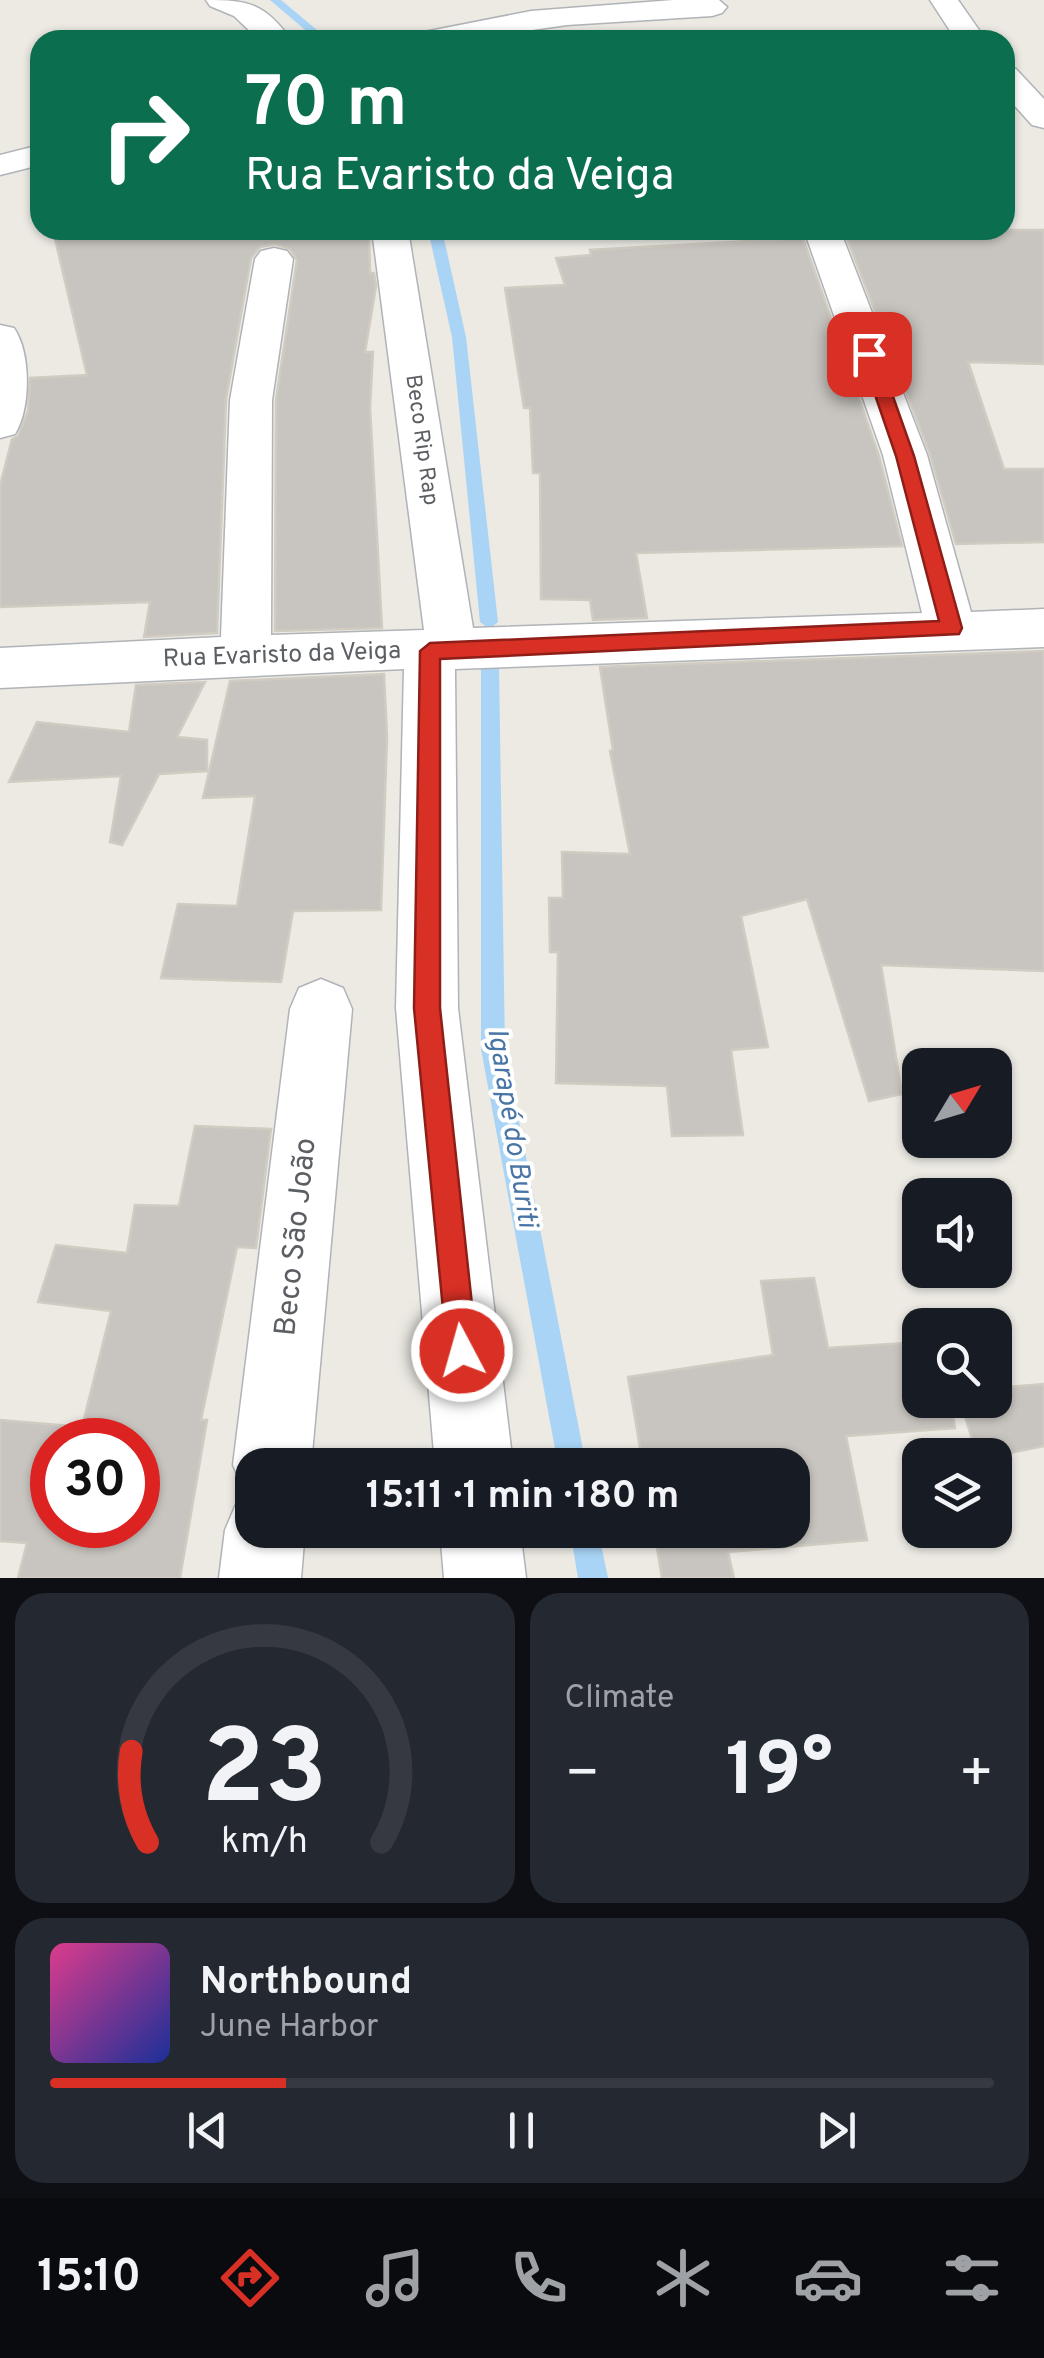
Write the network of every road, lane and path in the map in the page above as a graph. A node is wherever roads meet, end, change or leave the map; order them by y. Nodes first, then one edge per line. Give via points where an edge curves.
1 (220, 0) edge
2 (944, 0) edge
3 (711, 4) edge
4 (265, 30) edge
5 (461, 30) edge
6 (723, 30) edge
7 (964, 30) edge
8 (1015, 87) edge
9 (1044, 118) edge
10 (30, 157) edge
11 (0, 164) edge
12 (391, 240) edge
13 (826, 240) edge
14 (274, 259) dead end
15 (0, 337) edge
16 (0, 424) edge
17 (952, 628) junction
18 (1044, 628) edge
19 (441, 651) junction
20 (246, 655) junction
21 (0, 668) edge
22 (321, 1009) dead end
23 (274, 1448) edge
24 (472, 1448) edge
25 (263, 1548) edge
26 (482, 1548) edge
27 (260, 1578) edge
28 (485, 1578) edge

1 - 4 street
2 - 7 street
3 - 5 street
3 - 6 street
8 - 9 street
10 - 11 street
12 - 19 street, Beco Rip Rap
13 - 17 street via 905,456
14 - 20 street via 251,400
15 - 16 street via 6,392
17 - 18 street, Rua Evaristo da Veiga
17 - 19 street, Rua Evaristo da Veiga
19 - 20 street, Rua Evaristo da Veiga
19 - 24 street, Beco Rip Rap via 427,1008
20 - 21 street, Rua Evaristo da Veiga
22 - 23 street, Beco São João
25 - 27 street
26 - 28 street

